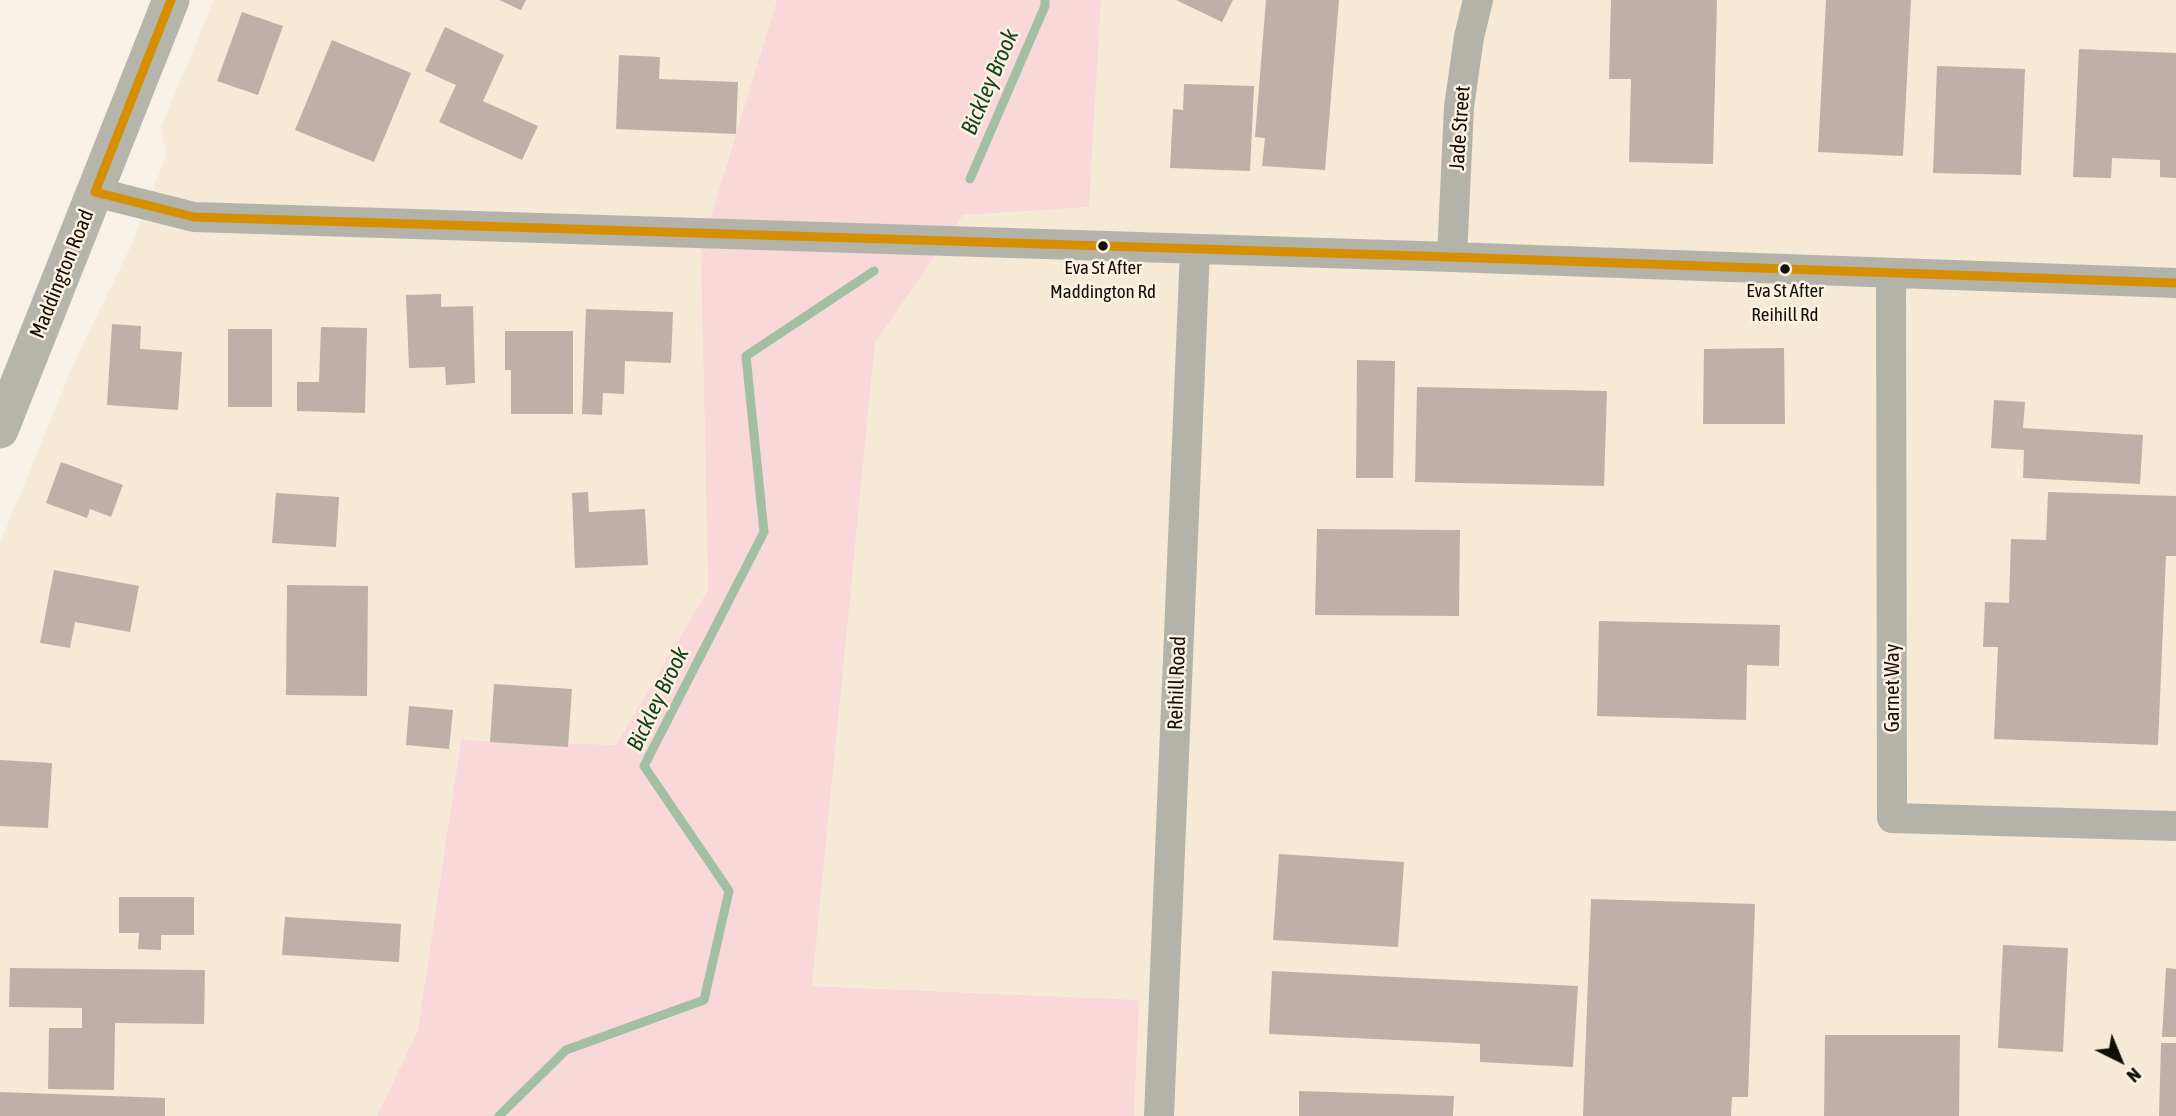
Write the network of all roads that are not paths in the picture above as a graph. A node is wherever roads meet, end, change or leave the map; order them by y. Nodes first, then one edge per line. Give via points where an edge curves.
1 (171, 0) edge
2 (1478, 0) edge
3 (95, 192) junction
4 (1195, 249) junction
5 (1452, 257) junction
6 (1891, 275) junction
7 (2176, 284) edge
8 (0, 430) edge
9 (2176, 826) edge
10 (1159, 1116) edge

1 - 3 main road, Maddington Road
2 - 5 street, Jade Street via 1459,107
3 - 4 street via 194,217
3 - 8 main road, Maddington Road
4 - 5 street
4 - 10 street, Reihill Road
5 - 6 street
6 - 7 street
6 - 9 street, Garnet Way via 1892,818

